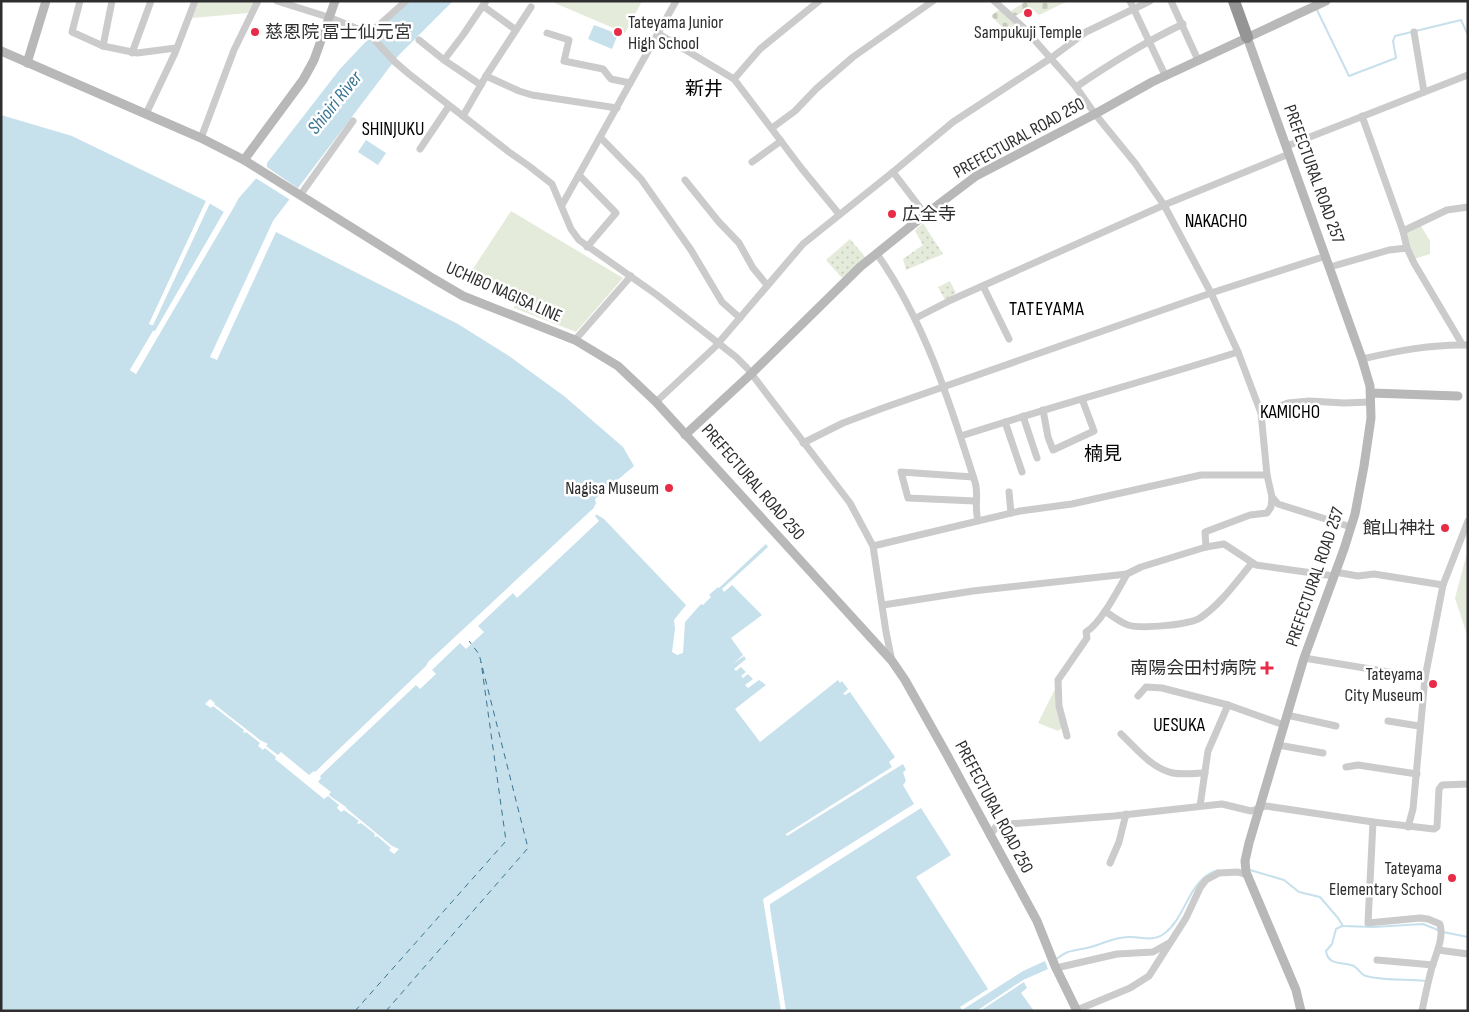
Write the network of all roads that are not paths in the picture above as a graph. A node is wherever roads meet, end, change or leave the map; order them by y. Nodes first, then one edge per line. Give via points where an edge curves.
1 (46, 1) edge
2 (80, 1) edge
3 (112, 1) edge
4 (151, 1) edge
5 (195, 1) edge
6 (258, 1) edge
7 (277, 1) edge
8 (336, 1) edge
9 (406, 1) edge
10 (676, 1) edge
11 (819, 1) edge
12 (933, 1) edge
13 (994, 1) edge
14 (1130, 1) edge
15 (1150, 1) edge
16 (1171, 1) edge
17 (1234, 1) edge
18 (1326, 1) edge
19 (293, 4) edge
20 (485, 4) edge
21 (531, 7) dead end
22 (1134, 9) junction
23 (331, 18) junction
24 (1183, 24) junction
25 (516, 30) junction
26 (1414, 32) dead end
27 (547, 34) dead end
28 (660, 34) junction
29 (370, 35) junction
30 (1247, 37) junction
31 (418, 40) dead end
32 (1150, 40) junction
33 (103, 46) junction
34 (176, 48) junction
35 (1, 51) edge
36 (132, 53) junction
37 (1051, 58) junction
38 (444, 60) junction
39 (1198, 60) junction
40 (27, 62) junction
41 (1165, 75) junction
42 (1468, 75) edge
43 (486, 76) junction
44 (734, 79) junction
45 (630, 83) junction
46 (481, 85) junction
47 (1076, 87) junction
48 (1424, 92) junction
49 (450, 106) junction
50 (617, 108) junction
51 (146, 114) junction
52 (1095, 114) junction
53 (463, 116) junction
54 (1362, 116) junction
55 (353, 121) dead end
56 (772, 128) junction
57 (201, 138) junction
58 (601, 138) junction
59 (781, 141) junction
60 (420, 149) dead end
61 (1288, 150) junction
62 (244, 160) junction
63 (752, 162) dead end
64 (892, 172) junction
65 (579, 175) junction
66 (685, 180) dead end
67 (299, 193) junction
68 (562, 205) junction
69 (1164, 205) junction
70 (1468, 207) edge
71 (839, 214) junction
72 (926, 214) junction
73 (1403, 232) junction
74 (587, 247) junction
75 (1407, 248) junction
76 (877, 254) junction
77 (1326, 256) junction
78 (1330, 267) junction
79 (631, 276) junction
80 (767, 285) junction
81 (983, 286) junction
82 (1211, 292) junction
83 (740, 318) junction
84 (916, 318) junction
85 (1009, 339) dead end
86 (575, 340) junction
87 (717, 342) junction
88 (1465, 345) edge
89 (1238, 352) junction
90 (1362, 359) junction
91 (751, 374) junction
92 (943, 388) junction
93 (1458, 396) dead end
94 (1371, 398) junction
95 (1082, 399) junction
96 (656, 402) junction
97 (1043, 410) junction
98 (1261, 413) junction
99 (1023, 416) junction
100 (1005, 422) junction
101 (685, 435) junction
102 (961, 436) junction
103 (803, 443) junction
104 (1037, 458) dead end
105 (1022, 472) dead end
106 (1267, 475) junction
107 (973, 477) junction
108 (1009, 492) dead end
109 (1272, 497) junction
110 (975, 501) junction
111 (1012, 513) junction
112 (978, 520) junction
113 (1468, 521) edge
114 (1351, 527) junction
115 (873, 546) junction
116 (1206, 547) junction
117 (1252, 563) junction
118 (1127, 574) junction
119 (1334, 574) junction
120 (1443, 585) junction
121 (883, 605) junction
122 (1105, 612) junction
123 (1304, 658) junction
124 (892, 661) junction
125 (1425, 678) junction
126 (1138, 696) dead end
127 (1228, 705) junction
128 (1286, 720) junction
129 (1388, 721) dead end
130 (1336, 726) dead end
131 (1419, 726) junction
132 (1121, 734) dead end
133 (1067, 736) dead end
134 (1278, 745) junction
135 (1323, 753) dead end
136 (1346, 767) dead end
137 (1205, 773) junction
138 (1417, 774) junction
139 (1468, 784) edge
140 (1200, 806) junction
141 (1261, 806) junction
142 (1126, 814) junction
143 (1373, 822) junction
144 (1408, 827) junction
145 (990, 836) junction
146 (1110, 864) dead end
147 (1246, 871) junction
148 (1169, 943) junction
149 (1438, 950) junction
150 (1468, 954) edge
151 (1377, 960) dead end
152 (1433, 965) junction
153 (1056, 967) junction
154 (1077, 1010) edge
155 (1301, 1011) edge
156 (1422, 1011) edge

1 - 40 main road
2 - 33 street via 72,32
3 - 33 street
4 - 36 street
5 - 34 street
6 - 57 street via 234,50
7 - 19 street
8 - 23 main road
9 - 29 street
10 - 28 street
11 - 44 street via 760,48
12 - 56 street via 853,56 796,111
13 - 37 street
14 - 22 street
15 - 22 street
16 - 24 street
17 - 30 highway
18 - 30 main road, PREFECTURAL ROAD 250
19 - 23 street
20 - 25 street
20 - 38 street
21 - 25 street
22 - 32 street
22 - 37 street via 1086,32
23 - 29 street
23 - 62 main road via 303,80
24 - 32 street
24 - 39 street
25 - 43 street
26 - 48 street
27 - 45 street via 569,40 564,61 603,69 611,78
28 - 44 street
28 - 45 street
29 - 49 street via 395,62
30 - 39 main road, PREFECTURAL ROAD 250
30 - 61 main road, PREFECTURAL ROAD 257
31 - 38 street
32 - 41 street
32 - 47 street
33 - 36 street
34 - 36 street
34 - 51 street
35 - 40 main road, UCHIBO NAGISA LINE
37 - 47 street
37 - 64 street via 952,122
38 - 46 street
39 - 41 main road, PREFECTURAL ROAD 250
40 - 51 main road, UCHIBO NAGISA LINE
41 - 52 main road, PREFECTURAL ROAD 250
42 - 48 street
43 - 46 street
43 - 50 street via 532,95
44 - 56 street
45 - 50 street
46 - 53 street
47 - 52 street
48 - 54 street
49 - 53 street
49 - 60 street
50 - 58 street
51 - 57 main road, UCHIBO NAGISA LINE
52 - 69 street
52 - 72 main road, PREFECTURAL ROAD 250 via 987,170
53 - 68 street via 552,184
54 - 61 street
54 - 73 street
55 - 67 street
56 - 59 street
57 - 62 main road, UCHIBO NAGISA LINE
58 - 65 street
58 - 83 street via 640,179 691,250 722,302
59 - 63 street
59 - 71 street
61 - 69 street
61 - 77 main road, PREFECTURAL ROAD 257
62 - 67 main road, UCHIBO NAGISA LINE
64 - 71 street
64 - 72 street
65 - 68 street
65 - 74 street via 616,213
66 - 80 street via 739,243
67 - 86 main road, UCHIBO NAGISA LINE via 463,296
68 - 74 street via 570,229
69 - 81 street
69 - 82 street
70 - 73 street via 1447,210
71 - 80 street via 802,244
72 - 76 main road, PREFECTURAL ROAD 250
73 - 75 street
74 - 79 street
75 - 78 street
75 - 88 street
76 - 84 street via 896,280
76 - 91 main road, PREFECTURAL ROAD 250
77 - 78 main road, PREFECTURAL ROAD 257
77 - 82 street
78 - 90 main road, PREFECTURAL ROAD 257
79 - 86 street
79 - 87 street
80 - 83 street
81 - 84 street
81 - 85 street
82 - 89 street
82 - 92 street
83 - 87 street
84 - 92 street
86 - 96 main road, UCHIBO NAGISA LINE via 618,366
87 - 91 street
87 - 96 street
88 - 90 street via 1396,351
89 - 95 street
89 - 98 street
90 - 94 main road, PREFECTURAL ROAD 257
91 - 101 main road, PREFECTURAL ROAD 250
91 - 103 street
92 - 102 street
92 - 103 street via 843,423
93 - 94 main road
94 - 98 street via 1344,403 1288,403
94 - 114 main road, PREFECTURAL ROAD 257 via 1364,466
95 - 97 street
95 - 97 street via 1094,431 1053,450
96 - 101 main road, UCHIBO NAGISA LINE
97 - 99 street
98 - 106 street
99 - 100 street
99 - 104 street
100 - 102 street
100 - 105 street
101 - 124 main road, PREFECTURAL ROAD 250
102 - 107 street
103 - 115 street via 850,503
106 - 109 street
106 - 111 street via 1201,476 1072,504
107 - 110 street
107 - 110 street via 901,472 908,498
108 - 111 street
109 - 114 street via 1278,504
109 - 116 street via 1267,513 1250,515 1205,532
110 - 112 street
111 - 112 street
112 - 115 street
113 - 120 street
114 - 119 main road, PREFECTURAL ROAD 257
115 - 121 street
116 - 117 street via 1224,544
116 - 118 street
117 - 119 street
117 - 122 street via 1216,605 1198,620 1174,625 1128,625
118 - 121 street via 973,591
118 - 122 street
119 - 120 street via 1374,574
119 - 123 main road, PREFECTURAL ROAD 257
120 - 125 street
121 - 124 street
122 - 133 street via 1086,632 1086,638 1058,680 1059,706
123 - 125 street
123 - 128 main road, PREFECTURAL ROAD 257
124 - 145 main road, PREFECTURAL ROAD 250 via 942,744
125 - 131 street
126 - 127 street via 1151,686
127 - 128 street
127 - 137 street via 1208,751
128 - 130 street
128 - 134 main road, PREFECTURAL ROAD 257
129 - 131 street
131 - 138 street
132 - 137 street via 1165,771
134 - 135 street
134 - 141 main road, PREFECTURAL ROAD 257
136 - 138 street via 1358,765
137 - 140 street
138 - 144 street
139 - 144 street via 1442,785 1439,789 1437,827
140 - 141 street via 1222,804 1251,811
140 - 142 street
141 - 143 street
141 - 147 main road, PREFECTURAL ROAD 257 via 1249,842
142 - 145 street via 997,825
142 - 146 street
143 - 144 street
143 - 149 street via 1368,923 1428,919 1440,924
145 - 153 main road, PREFECTURAL ROAD 250 via 1037,921
147 - 148 street via 1219,873 1206,880
147 - 155 main road via 1296,990
148 - 153 street via 1152,952 1117,954
148 - 154 street via 1149,976 1130,988
149 - 150 street
149 - 152 street
151 - 152 street
152 - 156 street
153 - 154 main road, PREFECTURAL ROAD 250

